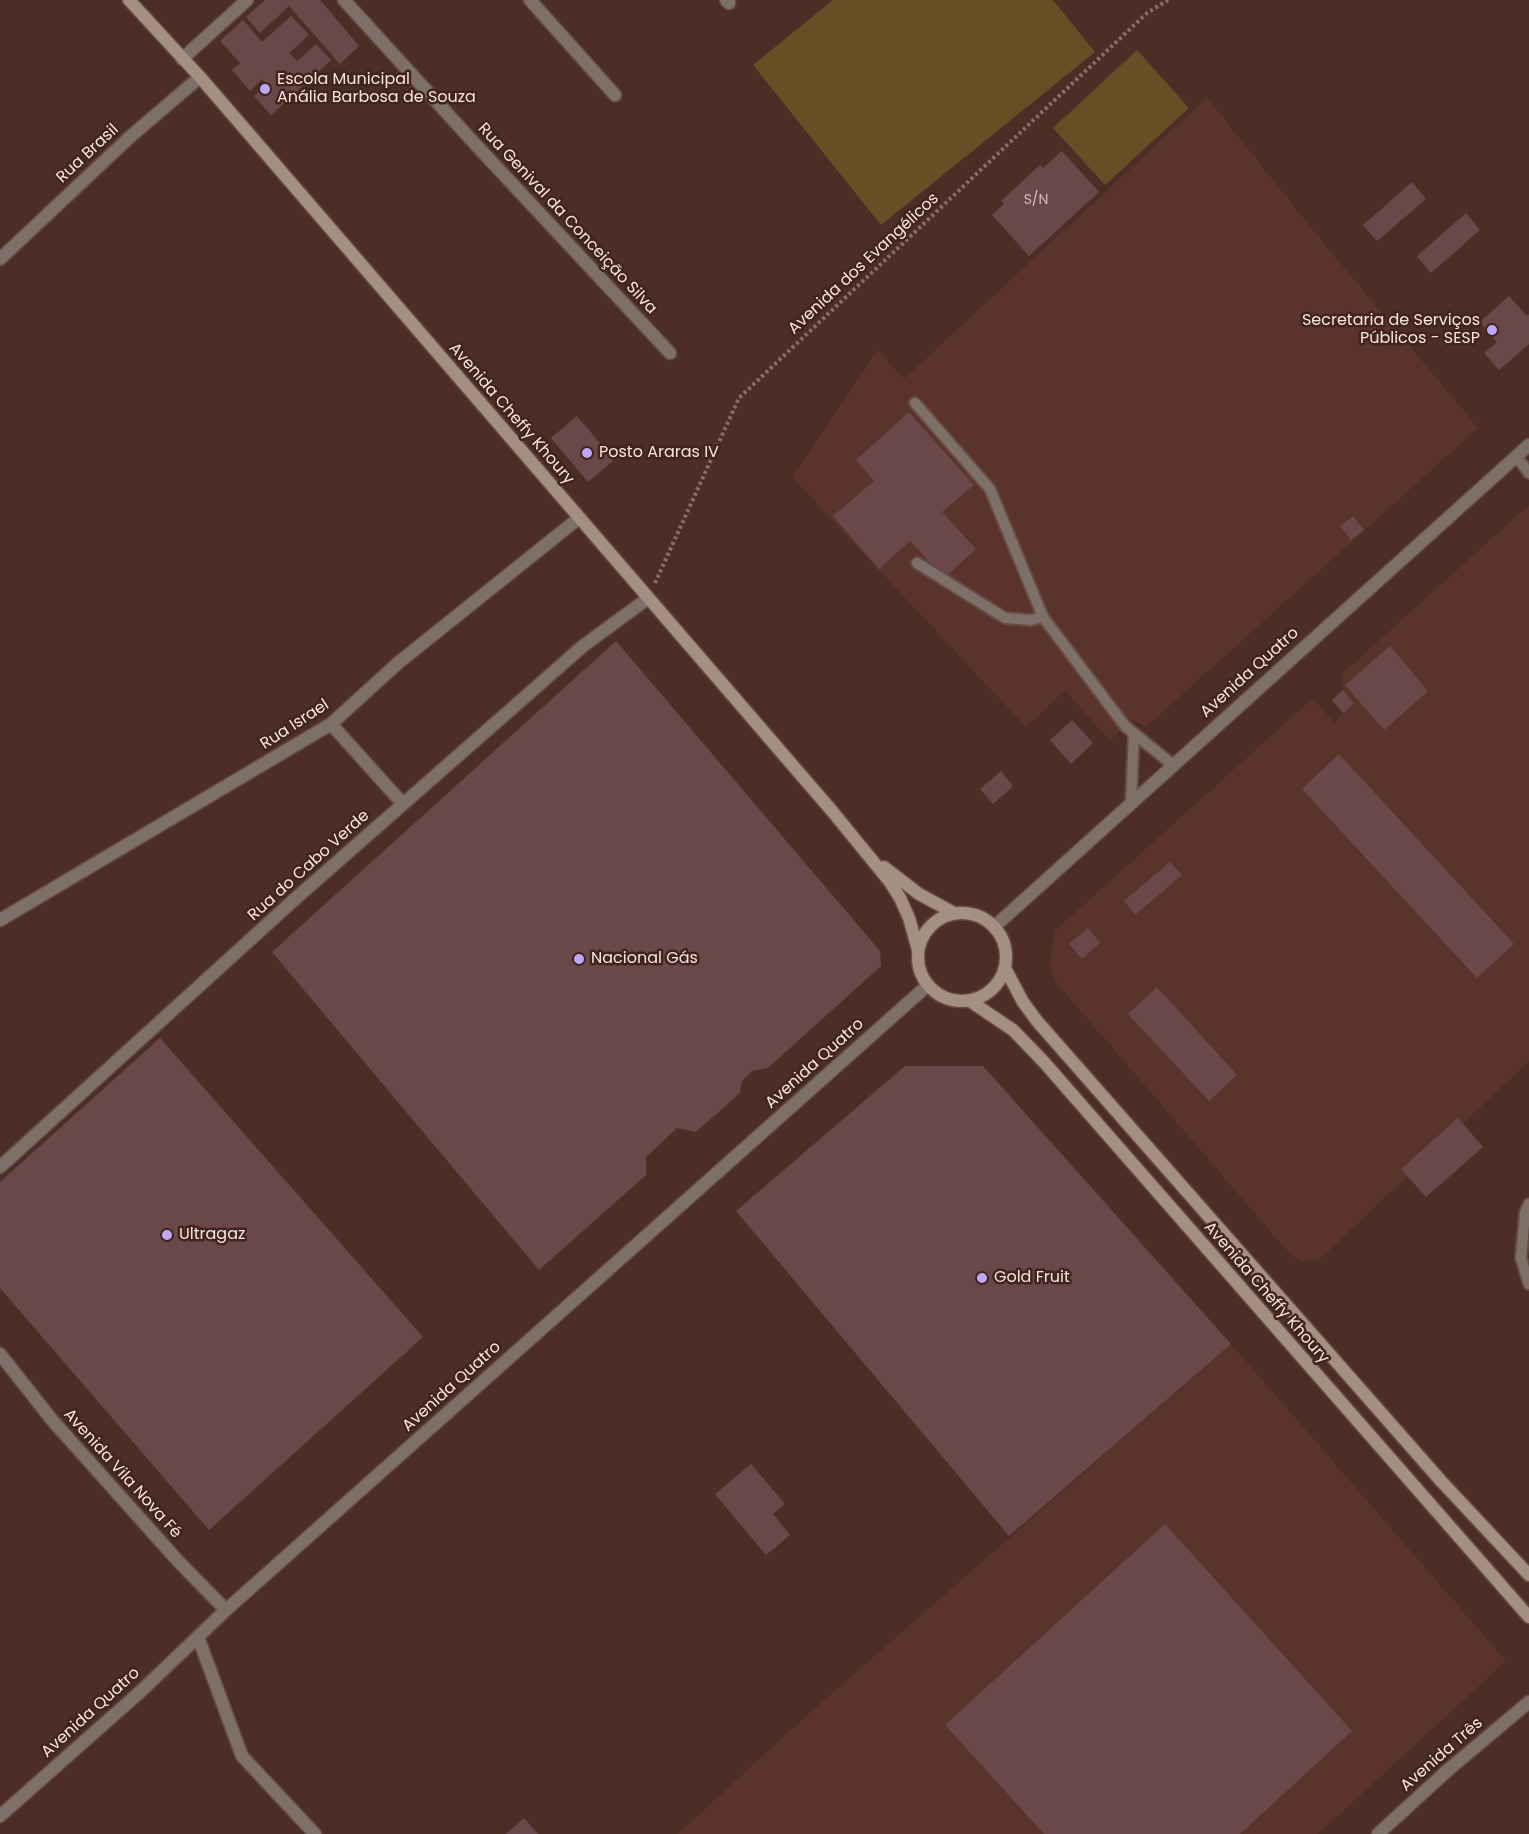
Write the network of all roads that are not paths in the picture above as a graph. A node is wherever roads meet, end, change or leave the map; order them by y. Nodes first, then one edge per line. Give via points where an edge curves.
1 (129, 0) edge
2 (247, 0) edge
3 (344, 0) edge
4 (530, 0) edge
5 (182, 59) junction
6 (200, 77) junction
7 (615, 95) dead end
8 (0, 259) edge
9 (670, 353) dead end
10 (915, 404) dead end
11 (1529, 444) edge
12 (1516, 456) junction
13 (1529, 473) edge
14 (579, 518) junction
15 (917, 562) dead end
16 (647, 599) junction
17 (1042, 617) junction
18 (331, 724) junction
19 (1134, 733) junction
20 (1173, 765) junction
21 (1131, 802) junction
22 (403, 804) junction
23 (865, 851) junction
24 (954, 914) junction
25 (0, 920) edge
26 (994, 927) junction
27 (918, 950) junction
28 (1005, 968) junction
29 (928, 985) junction
30 (970, 1000) junction
31 (0, 1167) edge
32 (1529, 1204) edge
33 (1529, 1284) edge
34 (0, 1354) edge
35 (1529, 1575) edge
36 (226, 1610) junction
37 (1529, 1617) edge
38 (198, 1637) junction
39 (1529, 1702) edge
40 (0, 1816) edge
41 (315, 1834) edge
42 (1378, 1834) edge

1 - 5 main road, Avenida Cheffy Khoury
2 - 5 street
3 - 9 street, Rua Genival da Conceição Silva
4 - 7 street
5 - 6 main road, Avenida Cheffy Khoury
6 - 8 street, Rua Brasil
6 - 14 main road, Avenida Cheffy Khoury
10 - 17 lane via 990,489
11 - 12 street, Avenida Quatro
12 - 13 lane
12 - 20 street, Avenida Quatro
14 - 16 main road, Avenida Cheffy Khoury
14 - 18 street, Rua Israel via 398,663
15 - 17 lane via 1005,618
16 - 22 street, Rua do Cabo Verde via 584,646
16 - 23 main road, Avenida Cheffy Khoury
17 - 19 lane
18 - 22 street
18 - 25 street, Rua Israel
19 - 20 lane
19 - 21 lane
20 - 21 street, Avenida Quatro
21 - 26 street, Avenida Quatro
22 - 31 street, Rua do Cabo Verde
23 - 24 main road via 919,894
23 - 27 main road via 900,898
24 - 26 main road via 969,913
24 - 27 main road via 940,918 929,928
26 - 28 main road via 1006,953
27 - 29 main road via 921,974
28 - 30 main road via 992,989
28 - 35 main road, Avenida Cheffy Khoury via 1030,1011 1067,1055
29 - 30 main road via 955,1001
29 - 36 street, Avenida Quatro
30 - 37 main road, Avenida Cheffy Khoury via 1007,1025 1043,1061
32 - 33 lane via 1521,1258
34 - 36 street, Avenida Vila Nova Fé via 52,1420
36 - 38 street, Avenida Quatro
38 - 40 street, Avenida Quatro
38 - 41 street via 242,1755
39 - 42 street, Avenida Três

